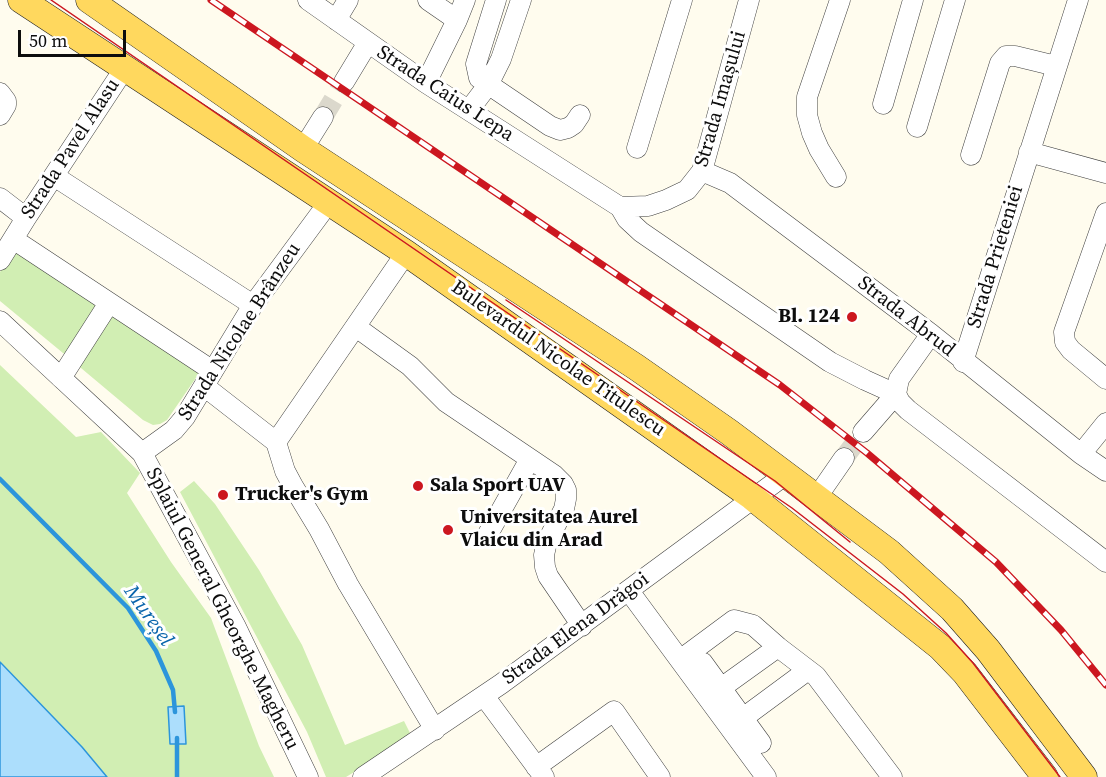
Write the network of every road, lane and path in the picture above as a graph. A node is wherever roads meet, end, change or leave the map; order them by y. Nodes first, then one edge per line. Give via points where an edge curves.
1 (21, 0) edge
2 (89, 0) edge
3 (308, 0) edge
4 (348, 0) edge
5 (429, 0) edge
6 (465, 0) edge
7 (496, 0) edge
8 (521, 0) edge
9 (682, 0) edge
10 (749, 0) edge
11 (840, 0) edge
12 (913, 0) edge
13 (955, 0) edge
14 (1078, 0) edge
15 (336, 20) junction
16 (457, 20) junction
17 (367, 44) junction
18 (1056, 66) junction
19 (124, 69) junction
20 (344, 82) tunnel mouth
21 (426, 83) junction
22 (488, 85) junction
23 (0, 93) edge
24 (883, 104) dead end
25 (469, 110) junction
26 (0, 115) edge
27 (580, 115) dead end
28 (323, 117) tunnel mouth
29 (917, 127) dead end
30 (637, 148) dead end
31 (303, 149) junction
32 (1029, 152) junction
33 (971, 155) dead end
34 (702, 171) junction
35 (1106, 174) edge
36 (54, 176) junction
37 (836, 177) dead end
38 (0, 198) edge
39 (328, 202) junction
40 (620, 207) junction
41 (1106, 213) edge
42 (26, 218) junction
43 (13, 239) junction
44 (406, 253) junction
45 (1098, 257) edge
46 (0, 260) edge
47 (109, 303) junction
48 (253, 305) junction
49 (0, 321) edge
50 (356, 327) junction
51 (931, 334) junction
52 (963, 362) junction
53 (61, 378) junction
54 (209, 378) junction
55 (1106, 379) edge
56 (896, 394) junction
57 (1106, 423) edge
58 (863, 432) tunnel mouth
59 (276, 442) junction
60 (142, 453) junction
61 (1081, 454) junction
62 (844, 458) tunnel mouth
63 (530, 459) junction
64 (1106, 471) edge
65 (785, 475) junction
66 (752, 497) junction
67 (817, 497) junction
68 (488, 534) dead end
69 (1106, 562) edge
70 (629, 591) junction
71 (582, 626) junction
72 (778, 647) junction
73 (680, 660) junction
74 (808, 670) junction
75 (720, 688) junction
76 (484, 696) junction
77 (743, 718) junction
78 (435, 730) junction
79 (761, 743) dead end
80 (540, 772) edge
81 (308, 777) edge
82 (363, 777) edge
83 (660, 777) edge
84 (766, 777) edge
85 (892, 777) edge
86 (1045, 777) edge
87 (1084, 777) edge

1 - 19 main road, Bulevardul Nicolae Titulescu
2 - 31 main road, Bulevardul Nicolae Titulescu
3 - 15 street, Strada Caius Lepa
4 - 15 street
5 - 16 street
6 - 16 street
7 - 22 street via 476,64 479,78
8 - 22 street
9 - 30 street
10 - 34 street, Strada Imașului
11 - 37 street via 807,97 812,133
12 - 24 street
13 - 29 street
14 - 18 street, Strada Prieteniei
15 - 17 street, Strada Caius Lepa
16 - 21 street
17 - 20 street
17 - 21 street, Strada Caius Lepa
18 - 32 street, Strada Prieteniei
18 - 33 street via 1006,56 1000,63
19 - 36 street, Strada Pavel Alasu
19 - 39 main road, Bulevardul Nicolae Titulescu
21 - 25 street, Strada Caius Lepa
22 - 25 street
22 - 27 street via 527,113 560,130 574,124
23 - 26 street via 6,105
25 - 40 street, Strada Caius Lepa
28 - 31 street
31 - 65 main road, Bulevardul Nicolae Titulescu via 636,367
32 - 35 street
32 - 52 street, Strada Prieteniei
34 - 40 street, Strada Imașului via 687,190 666,200 648,206
34 - 51 street, Strada Abrud via 730,183
36 - 42 street, Strada Pavel Alasu
36 - 48 street
38 - 42 street
39 - 44 main road, Bulevardul Nicolae Titulescu
39 - 48 street, Strada Nicolae Brânzeu
40 - 56 street via 641,232 830,362
41 - 45 street
42 - 43 street, Strada Pavel Alasu
43 - 46 street, Strada Pavel Alasu
43 - 47 street
44 - 50 street
44 - 66 main road, Bulevardul Nicolae Titulescu
45 - 55 street via 1064,332 1071,350
47 - 53 street
47 - 54 street
48 - 54 street, Strada Nicolae Brânzeu
49 - 53 street, Splaiul General Gheorghe Magheru
50 - 59 street
50 - 63 street via 410,366 446,402
51 - 52 street, Strada Abrud
51 - 56 street via 899,379
52 - 61 street, Strada Abrud
53 - 60 street, Splaiul General Gheorghe Magheru
54 - 59 street
54 - 60 street, Strada Nicolae Brânzeu via 174,430
56 - 58 street
56 - 69 street via 908,410
57 - 61 street
59 - 78 street via 293,486
60 - 81 street, Splaiul General Gheorghe Magheru via 236,627
61 - 64 street, Strada Abrud
62 - 67 street
63 - 68 street
63 - 71 street via 554,475 566,490 564,509 547,542 545,567
65 - 66 street, Strada Elena Drăgoi
65 - 67 main road, Bulevardul Nicolae Titulescu
66 - 70 street, Strada Elena Drăgoi
66 - 86 main road, Bulevardul Nicolae Titulescu via 940,647
67 - 87 main road, Bulevardul Nicolae Titulescu via 889,552 952,609
70 - 71 street, Strada Elena Drăgoi
70 - 73 street
71 - 76 street, Strada Elena Drăgoi
72 - 73 street via 753,625 734,620
72 - 74 street
72 - 75 street
73 - 75 street via 703,663
73 - 84 street
74 - 77 street
74 - 85 street via 834,698
75 - 77 street
76 - 78 street, Strada Elena Drăgoi
76 - 80 street
77 - 79 street
78 - 82 street, Strada Elena Drăgoi
80 - 83 street via 614,711

